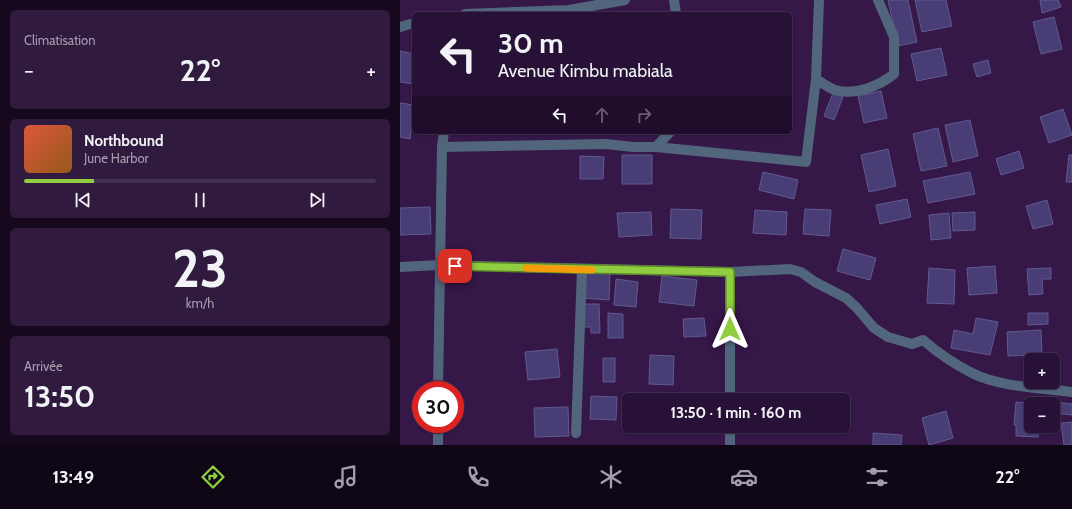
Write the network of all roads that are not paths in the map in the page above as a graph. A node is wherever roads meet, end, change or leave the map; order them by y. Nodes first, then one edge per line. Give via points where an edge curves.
1 (625, 0) edge
2 (674, 0) edge
3 (819, 0) edge
4 (878, 0) edge
5 (517, 12) edge
6 (676, 12) edge
7 (412, 23) edge
8 (400, 26) edge
9 (816, 79) junction
10 (444, 134) edge
11 (668, 134) edge
12 (442, 147) junction
13 (656, 147) junction
14 (439, 265) junction
15 (400, 267) edge
16 (582, 269) junction
17 (730, 272) junction
18 (438, 381) edge
19 (1072, 392) edge
20 (730, 393) edge
21 (438, 433) edge
22 (576, 433) dead end
23 (730, 433) edge
24 (438, 445) edge
25 (730, 445) edge

1 - 5 street via 569,10
2 - 6 street
3 - 9 street
4 - 9 street via 894,37 894,74 883,83 849,92 835,90
7 - 8 street
9 - 13 street via 806,162
10 - 12 street
11 - 13 street
12 - 13 street via 606,144
12 - 14 street
14 - 15 street
14 - 16 street
14 - 18 street
16 - 17 street
16 - 22 street
17 - 19 street via 790,269 801,272 846,298 874,328 888,337 912,344 923,340 941,355 972,374 990,380
17 - 20 street
21 - 24 street
23 - 25 street

